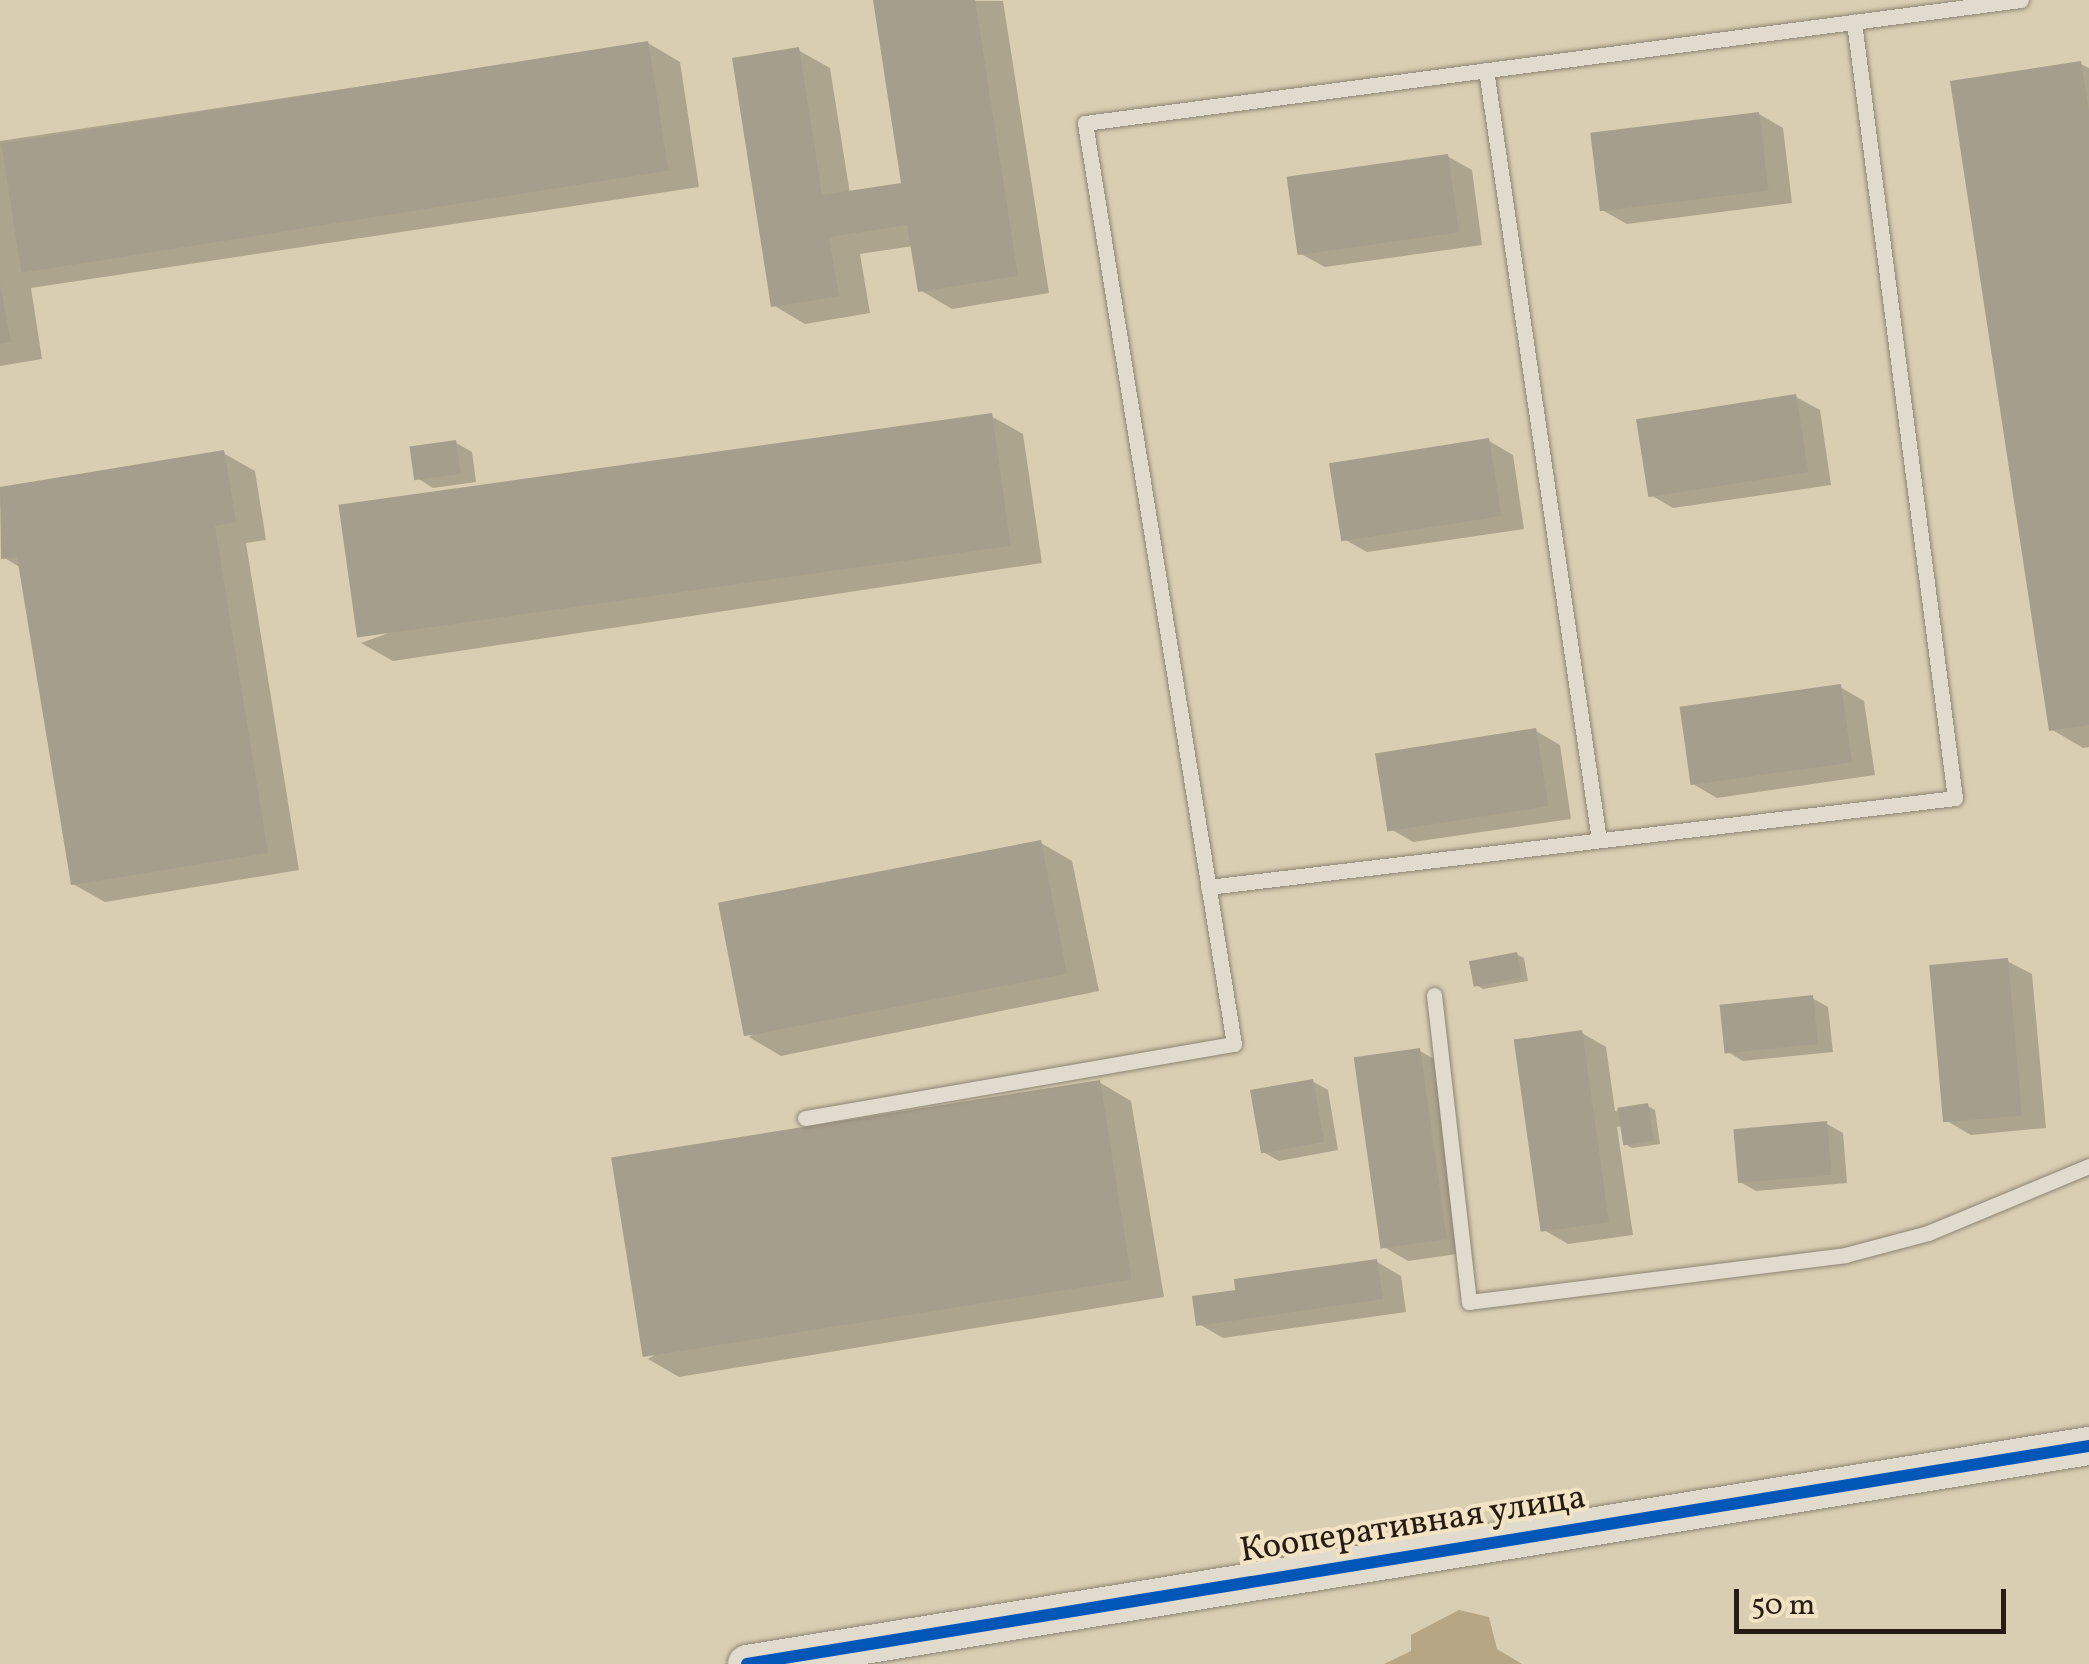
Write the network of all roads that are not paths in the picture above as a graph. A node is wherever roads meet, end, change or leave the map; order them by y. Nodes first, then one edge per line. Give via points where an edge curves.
1 (2020, 0) edge
2 (1854, 22) junction
3 (1486, 70) junction
4 (1599, 840) junction
5 (1208, 886) junction
6 (1434, 995) dead end
7 (805, 1118) dead end
8 (2089, 1166) edge
9 (2089, 1446) edge
10 (747, 1664) edge

1 - 2 lane
2 - 3 lane
2 - 4 lane via 1955,798
3 - 4 lane
3 - 5 lane via 1085,123
4 - 5 lane
5 - 7 lane via 1234,1044
6 - 8 lane via 1469,1302 1845,1255 1928,1233
9 - 10 street, Кооперативная улица

